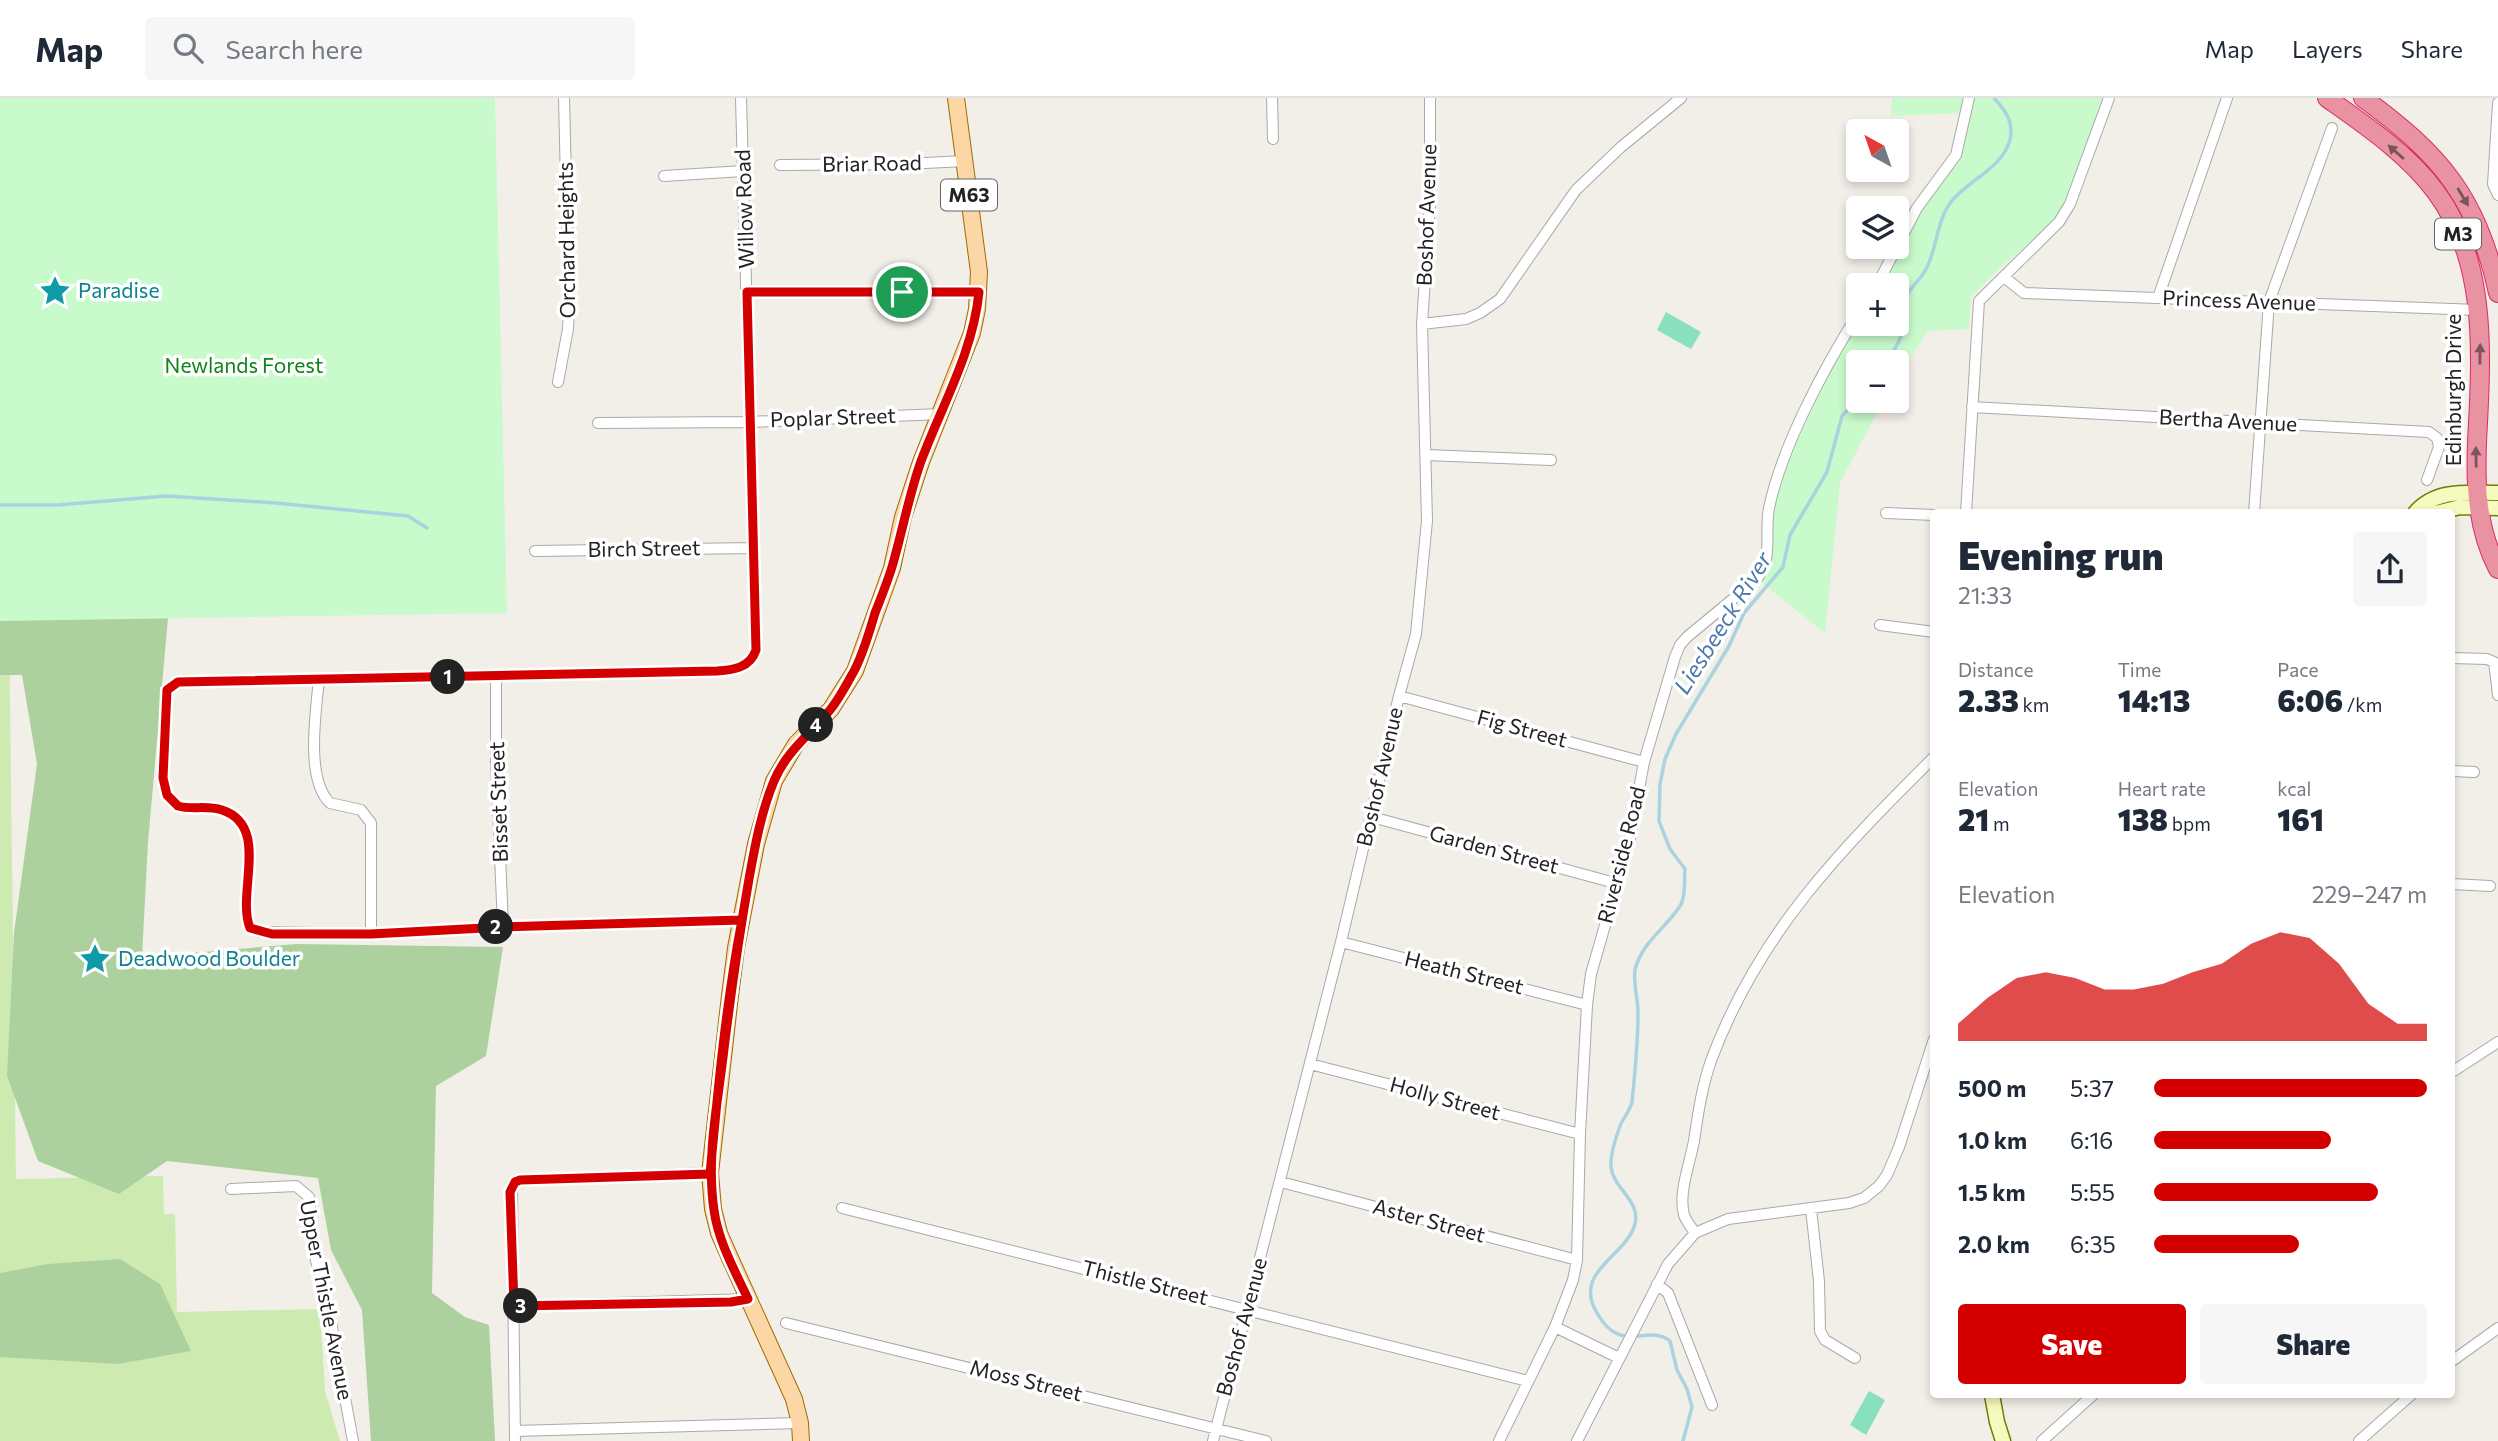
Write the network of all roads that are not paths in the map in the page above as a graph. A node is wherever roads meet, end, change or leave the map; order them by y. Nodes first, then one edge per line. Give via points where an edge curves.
1 (564, 98) edge
2 (741, 98) edge
3 (956, 98) edge
4 (1272, 98) edge
5 (1430, 98) edge
6 (1681, 98) edge
7 (1969, 98) edge
8 (2109, 98) edge
9 (2227, 98) edge
10 (2327, 98) edge
11 (2363, 98) edge
12 (2498, 103) edge
13 (2332, 128) dead end
14 (2497, 131) edge
15 (1273, 139) dead end
16 (965, 161) junction
17 (780, 165) dead end
18 (743, 171) junction
19 (664, 176) dead end
20 (2496, 191) edge
21 (1883, 273) edge
22 (2004, 277) junction
23 (747, 292) junction
24 (979, 292) junction
25 (2498, 293) edge
26 (2158, 298) junction
27 (2269, 302) junction
28 (2479, 310) junction
29 (1422, 324) junction
30 (1846, 334) edge
31 (558, 382) dead end
32 (1972, 407) junction
33 (941, 414) junction
34 (749, 422) junction
35 (598, 423) dead end
36 (2260, 423) junction
37 (1426, 455) junction
38 (1551, 460) dead end
39 (2427, 480) dead end
40 (2498, 493) edge
41 (2479, 500) junction
42 (2498, 508) edge
43 (1966, 509) edge
44 (2254, 509) edge
45 (2421, 509) edge
46 (2452, 509) edge
47 (1886, 513) dead end
48 (1930, 515) edge
49 (753, 548) junction
50 (535, 551) dead end
51 (2498, 569) edge
52 (1880, 625) dead end
53 (1930, 631) edge
54 (2455, 658) edge
55 (496, 676) junction
56 (319, 679) junction
57 (2498, 695) edge
58 (1399, 696) junction
59 (1930, 761) edge
60 (1644, 762) junction
61 (2455, 771) edge
62 (2474, 772) dead end
63 (1371, 817) junction
64 (1615, 883) junction
65 (2455, 884) edge
66 (2490, 886) dead end
67 (742, 920) junction
68 (503, 927) junction
69 (371, 934) junction
70 (1341, 942) junction
71 (1587, 1005) junction
72 (2498, 1042) edge
73 (1930, 1052) edge
74 (1310, 1064) junction
75 (2455, 1070) edge
76 (1580, 1134) junction
77 (710, 1174) junction
78 (1281, 1182) junction
79 (231, 1189) dead end
80 (842, 1208) dead end
81 (1811, 1209) junction
82 (1695, 1233) junction
83 (1577, 1260) junction
84 (1657, 1284) junction
85 (748, 1299) junction
86 (514, 1306) junction
87 (1245, 1308) junction
88 (786, 1323) dead end
89 (1555, 1327) junction
90 (2498, 1328) edge
91 (1621, 1354) junction
92 (1855, 1358) dead end
93 (2455, 1359) edge
94 (1528, 1381) junction
95 (1993, 1398) edge
96 (2090, 1398) edge
97 (2409, 1398) edge
98 (1712, 1405) dead end
99 (800, 1423) junction
100 (1216, 1428) junction
101 (515, 1436) edge
102 (353, 1441) edge
103 (801, 1441) edge
104 (1213, 1441) edge
105 (1266, 1441) edge
106 (1499, 1441) edge
107 (1577, 1441) edge
108 (2003, 1441) edge
109 (2042, 1441) edge
110 (2359, 1441) edge

1 - 31 street, Orchard Heights via 569,307
2 - 18 street, Willow Road
3 - 16 main road, M63
4 - 15 street
5 - 29 street, Boshof Avenue via 1430,203
6 - 29 street via 1576,190 1493,306 1466,319
7 - 21 street via 1956,155 1917,208
8 - 22 street via 2070,204 2059,222
9 - 26 street
28 -> 10 highway, Edinburgh Drive / M3 via 2461,239 2436,192 2398,153
11 -> 25 highway, M3 via 2405,130 2453,180 2482,232
12 - 14 street
13 - 27 street
14 - 20 street
16 - 17 street, Briar Road
16 - 24 main road, M63
18 - 19 street
18 - 23 street, Willow Road
22 - 26 street, Princess Avenue via 2024,293
22 - 32 street via 1979,301
23 - 24 street
23 - 34 street, Willow Road
24 - 33 main road, M63 via 972,333
26 - 27 street, Princess Avenue
27 - 28 street, Princess Avenue
27 - 36 street
41 -> 28 highway, Edinburgh Drive / M3 via 2475,453
29 - 37 street, Boshof Avenue
30 - 60 street, Riverside Road via 1780,467 1766,520 1768,558 1764,570 1680,645
32 - 36 street, Bertha Avenue
32 - 43 street
33 - 34 street, Poplar Street
33 - 67 main road, M63 via 921,462 892,568 855,671 831,709 796,744 774,781
34 - 35 street, Poplar Street
34 - 49 street, Willow Road
36 - 39 street, Bertha Avenue via 2429,432 2439,447
36 - 44 street
37 - 38 street
37 - 58 street, Boshof Avenue via 1427,521 1417,625
40 - 41 street
41 - 42 street
41 - 45 street via 2446,494
41 - 46 street
41 - 51 highway, Edinburgh Drive / M3 via 2485,536
47 - 48 street
49 - 50 street, Birch Street
49 - 55 street, Willow Road via 754,655 743,666 717,671
52 - 53 street
54 - 57 street via 2494,662
55 - 56 street
55 - 68 street, Bisset Street
56 - 69 street via 314,734 322,792 330,803 361,810 371,823
56 - 69 street via 171,685 166,697 163,778 167,795 178,806 215,808 240,821 250,859 245,904 250,928 272,934
58 - 60 street, Fig Street
58 - 63 street, Boshof Avenue
59 - 82 street via 1800,900 1767,946 1736,1004 1711,1060 1684,1191 1684,1214
60 - 64 street, Riverside Road via 1630,838
61 - 62 street
63 - 64 street, Garden Street
63 - 70 street, Boshof Avenue
64 - 71 street, Riverside Road
65 - 66 street
67 - 68 street
67 - 77 main road, M63
68 - 69 street
70 - 71 street, Heath Street
70 - 74 street, Boshof Avenue
71 - 76 street, Riverside Road
72 - 75 street
73 - 81 street via 1899,1147 1880,1186 1849,1203
74 - 76 street, Holly Street
74 - 78 street, Boshof Avenue
76 - 83 street, Riverside Road
77 - 85 main road, M63 via 719,1233
77 - 86 street via 515,1182 511,1188
78 - 83 street, Aster Street
78 - 87 street, Boshof Avenue
79 - 102 street, Upper Thistle Avenue via 296,1186 309,1197 313,1248
80 - 87 street, Thistle Street
81 - 82 street via 1728,1219
81 - 92 street via 1820,1331 1825,1340
82 - 84 street
83 - 89 street, Riverside Road
84 - 91 street
84 - 98 street via 1668,1293
85 - 86 street
85 - 99 main road, M63 via 789,1387
86 - 101 street
87 - 94 street, Thistle Street
87 - 100 street, Boshof Avenue
88 - 100 street, Moss Street
89 - 91 street
89 - 94 street, Riverside Road
90 - 93 street
91 - 107 street
94 - 106 street, Riverside Road
95 - 108 street
96 - 109 street
97 - 110 street
99 - 101 street
99 - 103 main road, M63
100 - 104 street, Boshof Avenue
100 - 105 street, Moss Street

